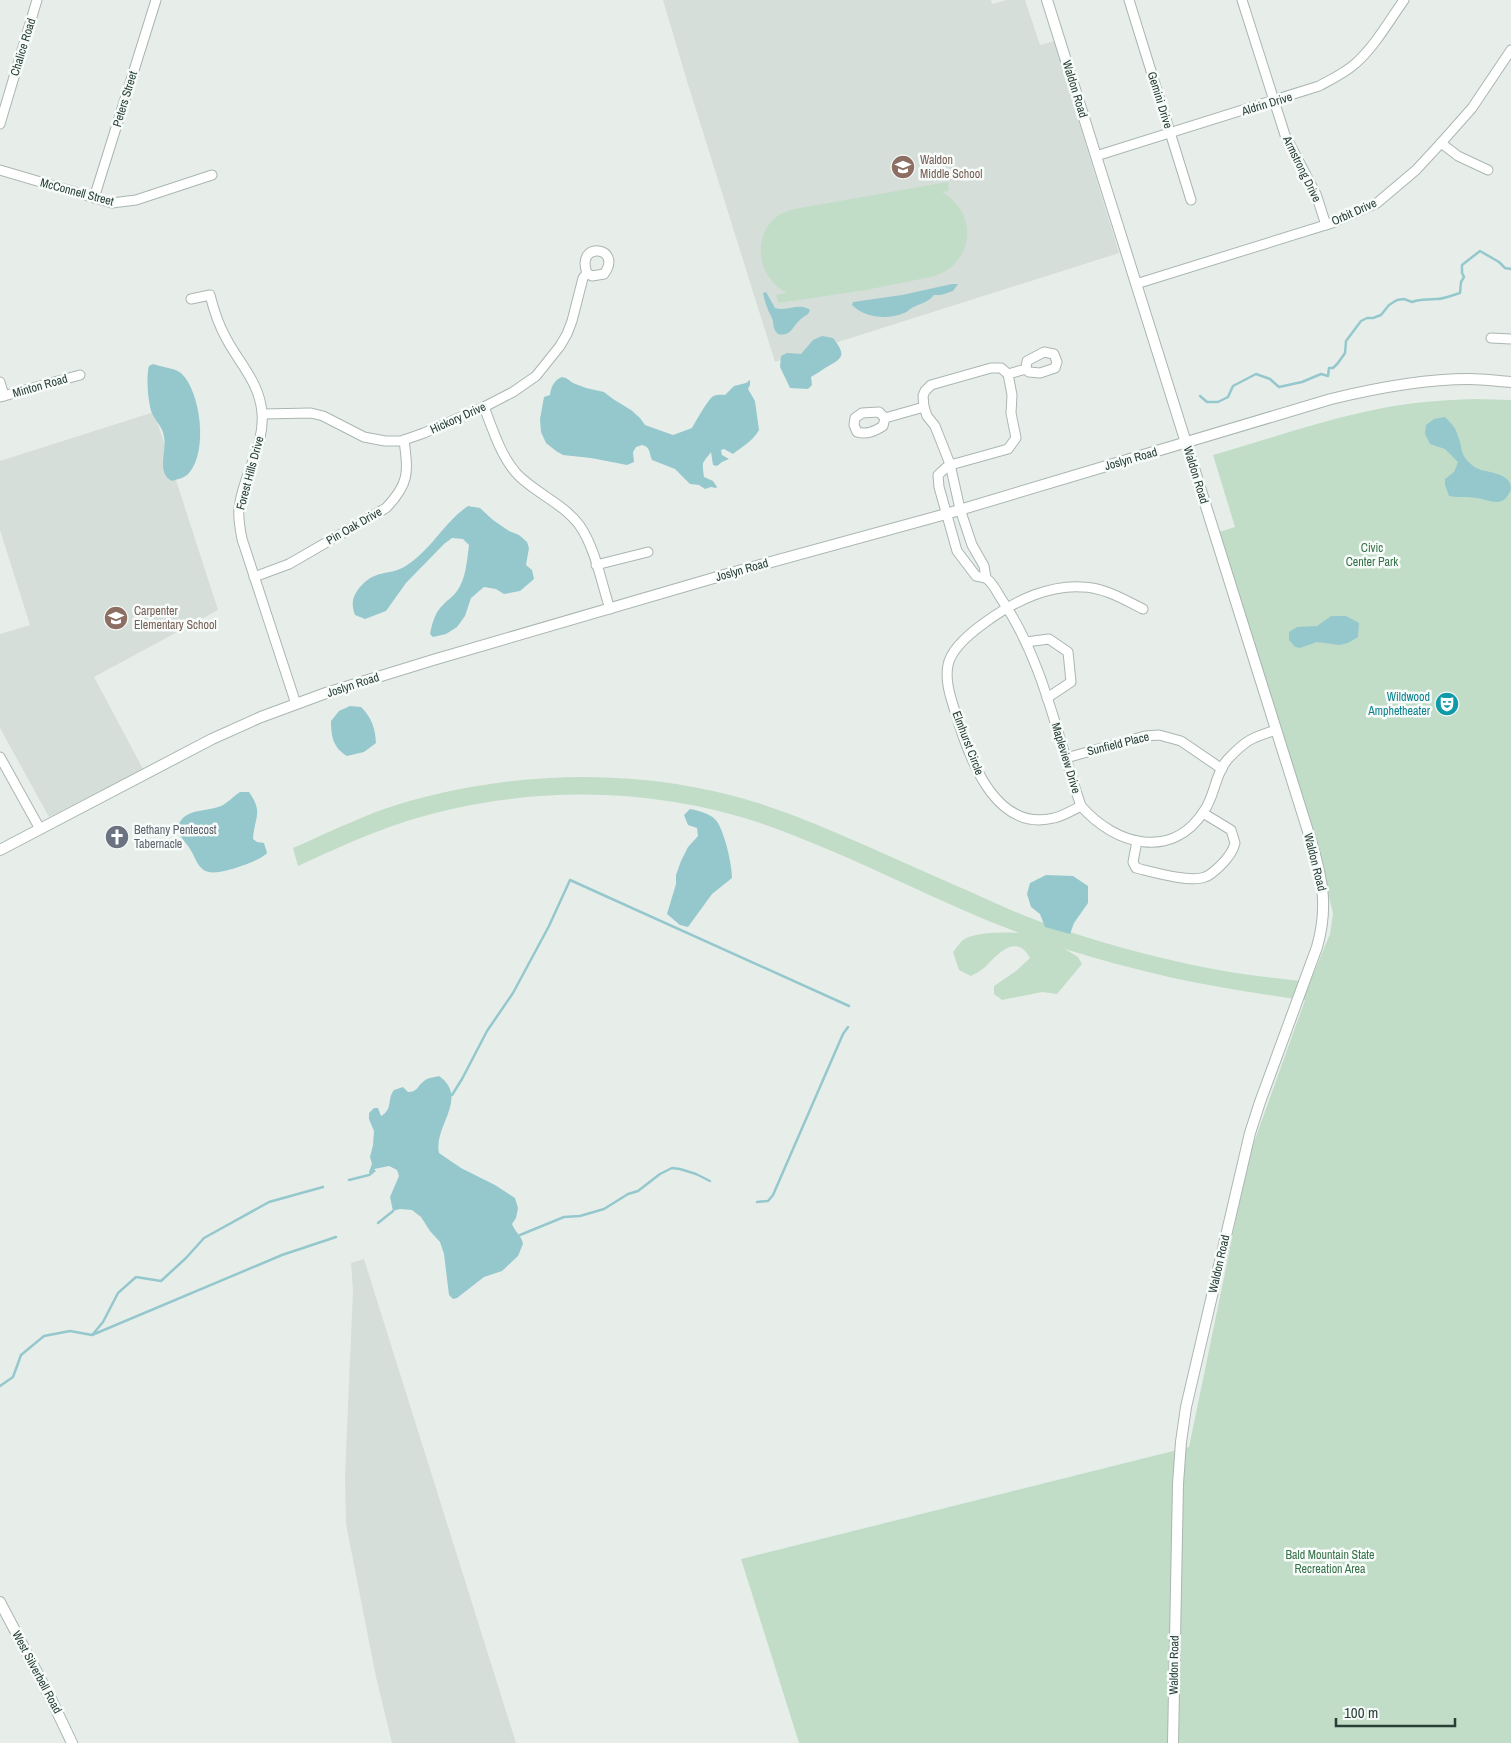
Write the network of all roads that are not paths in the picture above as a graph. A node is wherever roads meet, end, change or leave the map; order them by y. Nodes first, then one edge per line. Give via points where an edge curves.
1 (38, 0) edge
2 (156, 0) edge
3 (1047, 0) edge
4 (1129, 0) edge
5 (1242, 0) edge
6 (1404, 0) edge
7 (1511, 50) edge
8 (1274, 102) junction
9 (0, 124) edge
10 (1170, 133) junction
11 (1441, 143) junction
12 (1096, 156) junction
13 (0, 170) edge
14 (1488, 170) dead end
15 (212, 175) dead end
16 (94, 198) junction
17 (1191, 200) dead end
18 (1326, 225) junction
19 (587, 273) dead end
20 (1136, 284) junction
21 (191, 299) dead end
22 (1491, 338) dead end
23 (1511, 340) edge
24 (1026, 369) dead end
25 (1008, 374) junction
26 (80, 375) dead end
27 (0, 382) edge
28 (1511, 382) edge
29 (2, 396) edge
30 (484, 407) junction
31 (924, 407) junction
32 (263, 414) junction
33 (885, 418) dead end
34 (404, 440) junction
35 (1186, 442) junction
36 (950, 464) junction
37 (960, 509) junction
38 (946, 514) junction
39 (972, 545) junction
40 (957, 551) junction
41 (648, 552) dead end
42 (596, 565) junction
43 (254, 577) junction
44 (986, 578) junction
45 (1008, 608) junction
46 (610, 609) junction
47 (1143, 609) dead end
48 (1026, 642) junction
49 (1047, 698) junction
50 (296, 704) junction
51 (1276, 730) junction
52 (0, 758) edge
53 (1066, 758) junction
54 (1222, 769) junction
55 (1081, 806) junction
56 (1203, 813) junction
57 (40, 828) junction
58 (1136, 842) junction
59 (0, 850) edge
60 (0, 1602) edge
61 (72, 1743) edge
62 (1173, 1743) edge

1 - 9 street, Chalice Road
2 - 16 street, Peters Street
3 - 12 street, Waldon Road
4 - 10 street, Gemini Drive
5 - 8 street, Armstrong Drive
6 - 8 street, Aldrin Drive via 1378,38 1340,75
7 - 11 street, Orbit Drive via 1472,108
8 - 10 street, Aldrin Drive
8 - 18 street, Armstrong Drive via 1285,135 1316,194
10 - 12 street, Aldrin Drive
10 - 17 street, Gemini Drive
11 - 14 street via 1458,156
11 - 18 street, Orbit Drive via 1416,170 1377,202
12 - 20 street, Waldon Road
13 - 16 street, McConnell Street
15 - 16 street, McConnell Street via 131,201 112,203
18 - 20 street, Orbit Drive
19 - 30 street, Hickory Drive via 567,334 546,366 513,392
20 - 35 street, Waldon Road
21 - 32 street, Forest Hills Drive via 210,295 215,317 257,389
22 - 23 street
24 - 25 street
25 - 31 street via 1000,368 991,368 932,385 923,396
25 - 36 street via 1016,432 1014,443 1008,449
26 - 29 street, Minton Road
27 - 29 street
28 - 35 street, Joslyn Road via 1470,379 1374,389 1297,408
30 - 34 street, Hickory Drive
30 - 42 street via 510,464 518,475 571,515 587,538
31 - 33 street
31 - 36 street
32 - 34 street, Hickory Drive via 312,413 364,437
32 - 43 street, Forest Hills Drive via 259,441 239,508 242,539
34 - 43 street, Pin Oak Drive via 408,468 405,482 386,508 289,564
35 - 37 street, Joslyn Road
35 - 51 street, Waldon Road
36 - 37 street, Mapleview Drive
36 - 38 street, Mapleview Drive via 938,475
37 - 38 street, Joslyn Road
37 - 39 street, Mapleview Drive
38 - 40 street, Mapleview Drive
38 - 46 street, Joslyn Road
39 - 40 street
39 - 44 street, Mapleview Drive via 984,566
40 - 44 street, Mapleview Drive via 976,576
41 - 42 street
42 - 46 street
43 - 50 street, Forest Hills Drive
44 - 45 street, Mapleview Drive
45 - 47 street via 1034,595 1083,587 1106,592
45 - 48 street, Mapleview Drive
45 - 55 street, Elmhurst Circle via 981,625 950,655 947,667 948,687 974,766 998,802 1018,816 1032,820 1053,818
46 - 50 street, Joslyn Road
48 - 49 street, Mapleview Drive
48 - 49 street via 1049,639 1068,652 1071,682
49 - 53 street, Mapleview Drive
50 - 57 street, Joslyn Road via 212,739
51 - 54 street, Mapleview Drive via 1244,743
51 - 62 street, Waldon Road via 1321,875 1323,922 1311,966 1252,1125 1186,1407 1177,1493
52 - 57 street
53 - 54 street, Sunfield Place via 1159,734 1181,742
53 - 55 street, Mapleview Drive
54 - 56 street, Mapleview Drive
55 - 58 street, Mapleview Drive via 1108,830
56 - 58 street, Mapleview Drive via 1195,824 1174,838
56 - 58 street via 1231,830 1236,843 1225,861 1205,878 1173,876 1136,868 1133,862
57 - 59 street, Joslyn Road
60 - 61 street, West Silverbell Road

